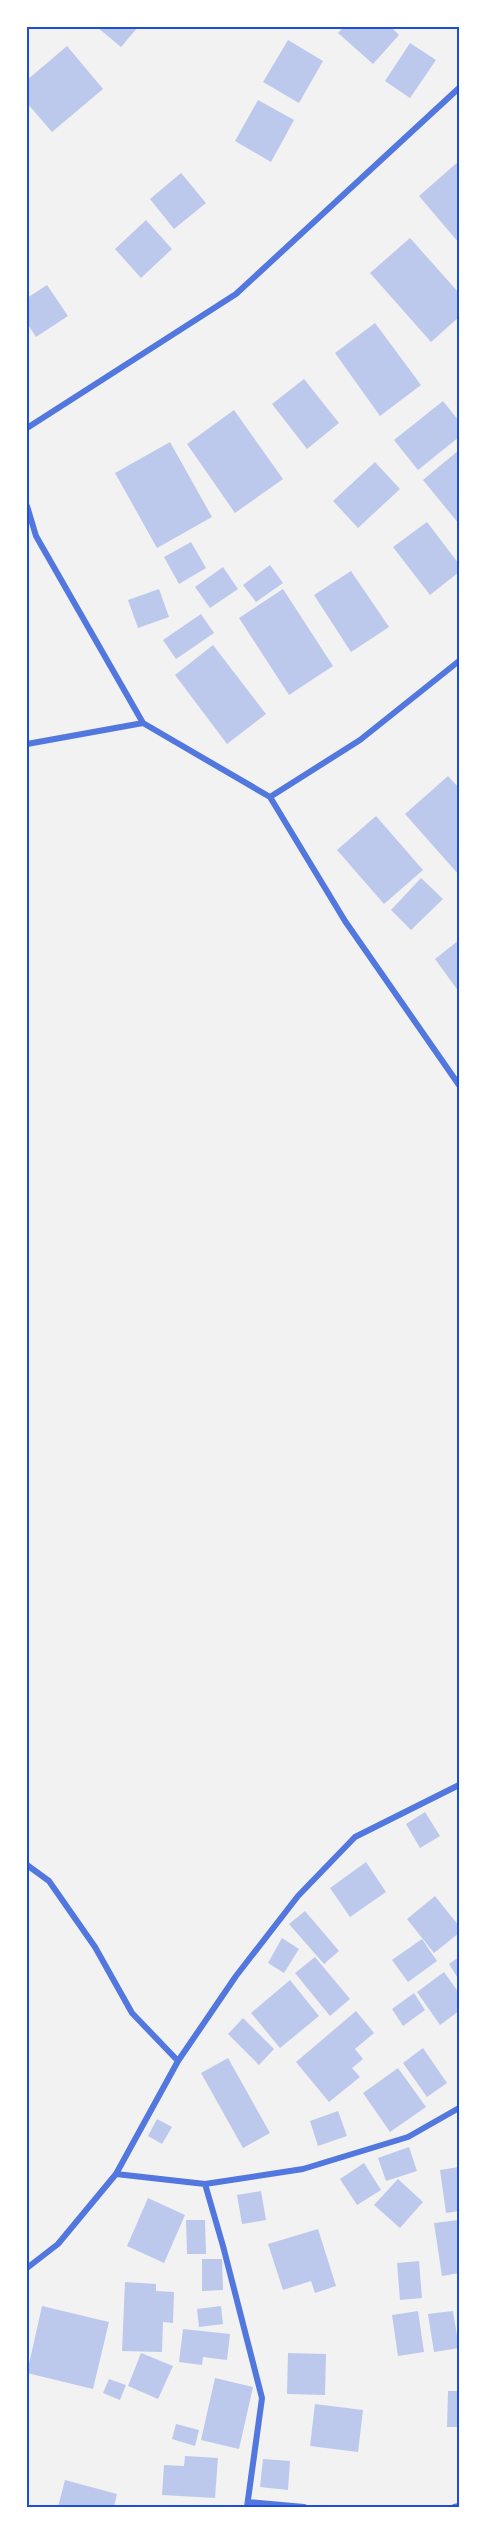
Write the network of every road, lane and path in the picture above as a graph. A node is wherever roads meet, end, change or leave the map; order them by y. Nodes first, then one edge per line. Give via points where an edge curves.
1 (459, 88) edge
2 (27, 428) edge
3 (27, 506) edge
4 (459, 661) edge
5 (143, 723) junction
6 (27, 744) edge
7 (270, 797) junction
8 (459, 1085) edge
9 (459, 1785) edge
10 (27, 1865) edge
11 (178, 2061) junction
12 (459, 2108) edge
13 (116, 2174) junction
14 (205, 2184) junction
15 (27, 2268) edge
16 (248, 2504) edge
17 (459, 2506) edge
18 (304, 2507) edge
19 (454, 2507) edge

1 - 2 street via 236,294
3 - 5 street via 36,536
4 - 7 street via 360,740
5 - 6 street
5 - 7 street
7 - 8 street via 345,921
9 - 11 street via 355,1837 298,1896 236,1976
10 - 11 street via 49,1881 95,1947 132,2013
11 - 13 street
12 - 14 street via 408,2137 303,2169
13 - 14 street
13 - 15 street via 58,2244
14 - 16 street via 262,2398
16 - 18 street
17 - 19 street

